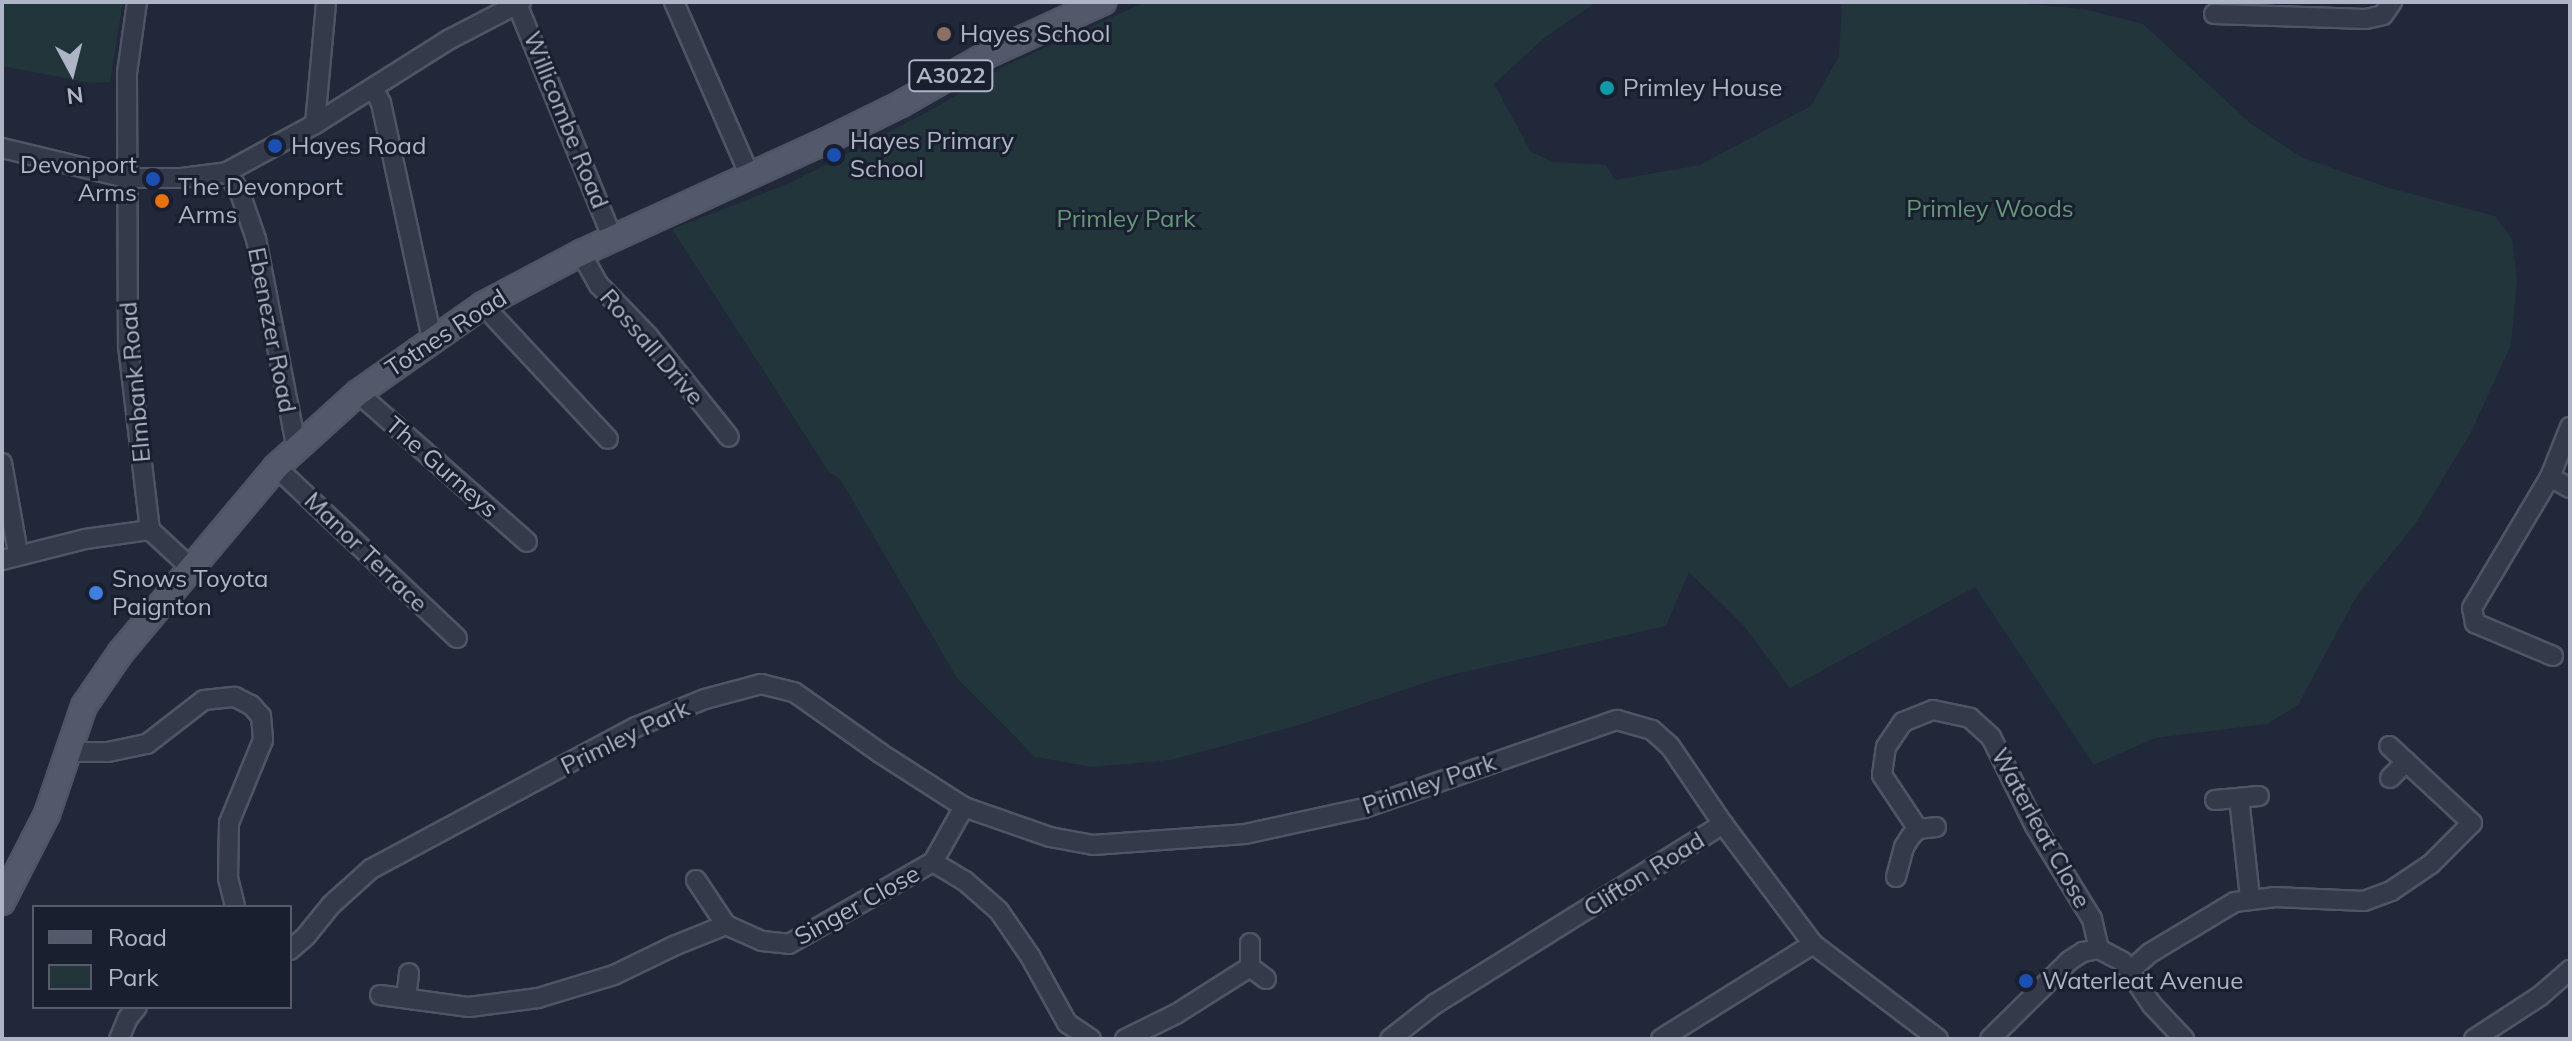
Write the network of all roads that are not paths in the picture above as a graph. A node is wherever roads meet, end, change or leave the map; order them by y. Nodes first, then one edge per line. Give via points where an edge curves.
1 (137, 2) edge
2 (326, 2) edge
3 (674, 2) edge
4 (1103, 2) edge
5 (2392, 2) edge
6 (519, 3) edge
7 (2214, 14) dead end
8 (373, 88) junction
9 (315, 124) junction
10 (2, 148) edge
11 (227, 172) junction
12 (749, 174) junction
13 (126, 178) junction
14 (612, 237) junction
15 (581, 253) junction
16 (483, 305) junction
17 (432, 339) junction
18 (358, 393) junction
19 (2570, 427) edge
20 (729, 437) dead end
21 (608, 439) dead end
22 (296, 445) junction
23 (2, 463) edge
24 (276, 467) junction
25 (2550, 477) junction
26 (2570, 488) edge
27 (150, 530) junction
28 (527, 542) dead end
29 (10, 557) edge
30 (190, 567) junction
31 (457, 638) dead end
32 (2553, 656) dead end
33 (2389, 746) dead end
34 (68, 752) junction
35 (2406, 762) junction
36 (2390, 778) dead end
37 (2259, 796) dead end
38 (2239, 798) junction
39 (2215, 800) dead end
40 (964, 807) junction
41 (1723, 824) junction
42 (933, 862) junction
43 (1896, 877) dead end
44 (696, 880) dead end
45 (2250, 898) junction
46 (2, 902) edge
47 (234, 905) edge
48 (726, 925) junction
49 (1250, 943) dead end
50 (1813, 944) junction
51 (292, 948) edge
52 (2099, 949) junction
53 (1250, 967) junction
54 (2570, 970) edge
55 (2130, 971) junction
56 (409, 973) dead end
57 (1266, 979) dead end
58 (380, 995) dead end
59 (406, 998) junction
60 (135, 1009) edge
61 (119, 1039) edge
62 (1091, 1039) edge
63 (1125, 1039) edge
64 (1390, 1039) edge
65 (1661, 1039) edge
66 (1938, 1039) edge
67 (1990, 1039) edge
68 (2184, 1039) edge
69 (2474, 1039) edge

1 - 13 street, Elmbank Road via 127,73
2 - 9 street
3 - 12 street
4 - 12 main road, Totnes Road / A3022 via 987,55 888,111
5 - 7 street via 2383,15 2366,19
6 - 8 street
6 - 14 street, Willicombe Road
8 - 9 street
8 - 17 street via 381,103
9 - 11 street
10 - 13 street
11 - 13 street
11 - 22 street, Ebenezer Road via 256,239
12 - 14 main road, Totnes Road / A3022
13 - 27 street, Elmbank Road via 128,346
14 - 15 main road, Totnes Road / A3022
15 - 16 main road, Totnes Road / A3022
15 - 20 street, Rossall Drive via 599,285 648,336
16 - 17 main road, Totnes Road / A3022
16 - 21 street
17 - 18 main road, Totnes Road / A3022
18 - 22 main road, Totnes Road / A3022
18 - 28 street, The Gurneys
19 - 25 street
22 - 24 main road, Totnes Road / A3022
23 - 29 street
24 - 30 main road, Totnes Road / A3022
24 - 31 street, Manor Terrace
25 - 26 street
25 - 32 street via 2472,608 2475,623
27 - 29 street
27 - 30 street
30 - 34 main road, Totnes Road / A3022 via 84,706
33 - 35 street
34 - 46 main road, Totnes Road / A3022 via 47,814
34 - 47 street via 108,752 147,744 204,700 235,697 251,705 261,716 263,740 229,823 228,878
35 - 36 street
35 - 45 street via 2472,823 2431,864 2391,891 2364,901
37 - 38 street
38 - 39 street
38 - 45 street
40 - 41 street, Primley Park via 1050,837 1093,845 1245,834 1364,808 1617,720 1652,730 1670,746
40 - 42 street, Singer Close
40 - 51 street, Primley Park via 794,692 761,684 705,699 636,727 371,869
41 - 50 street, Clifton Road
41 - 64 street, Clifton Road via 1435,1004
42 - 48 street, Singer Close via 789,944 762,941
42 - 62 street via 999,911 1067,1023
43 - 52 street, Waterleat Close via 1904,847 1927,828 1882,775 1886,747 1903,722 1933,710 1970,718 1991,737 2035,826 2092,919
44 - 48 street
45 - 55 street via 2196,924
48 - 59 street via 614,975 538,998 469,1007
49 - 53 street
50 - 65 street
50 - 66 street, Clifton Road
52 - 55 street via 2111,952
52 - 67 street via 2069,961
53 - 57 street
53 - 63 street
54 - 69 street
55 - 68 street
56 - 59 street
58 - 59 street
60 - 61 street

